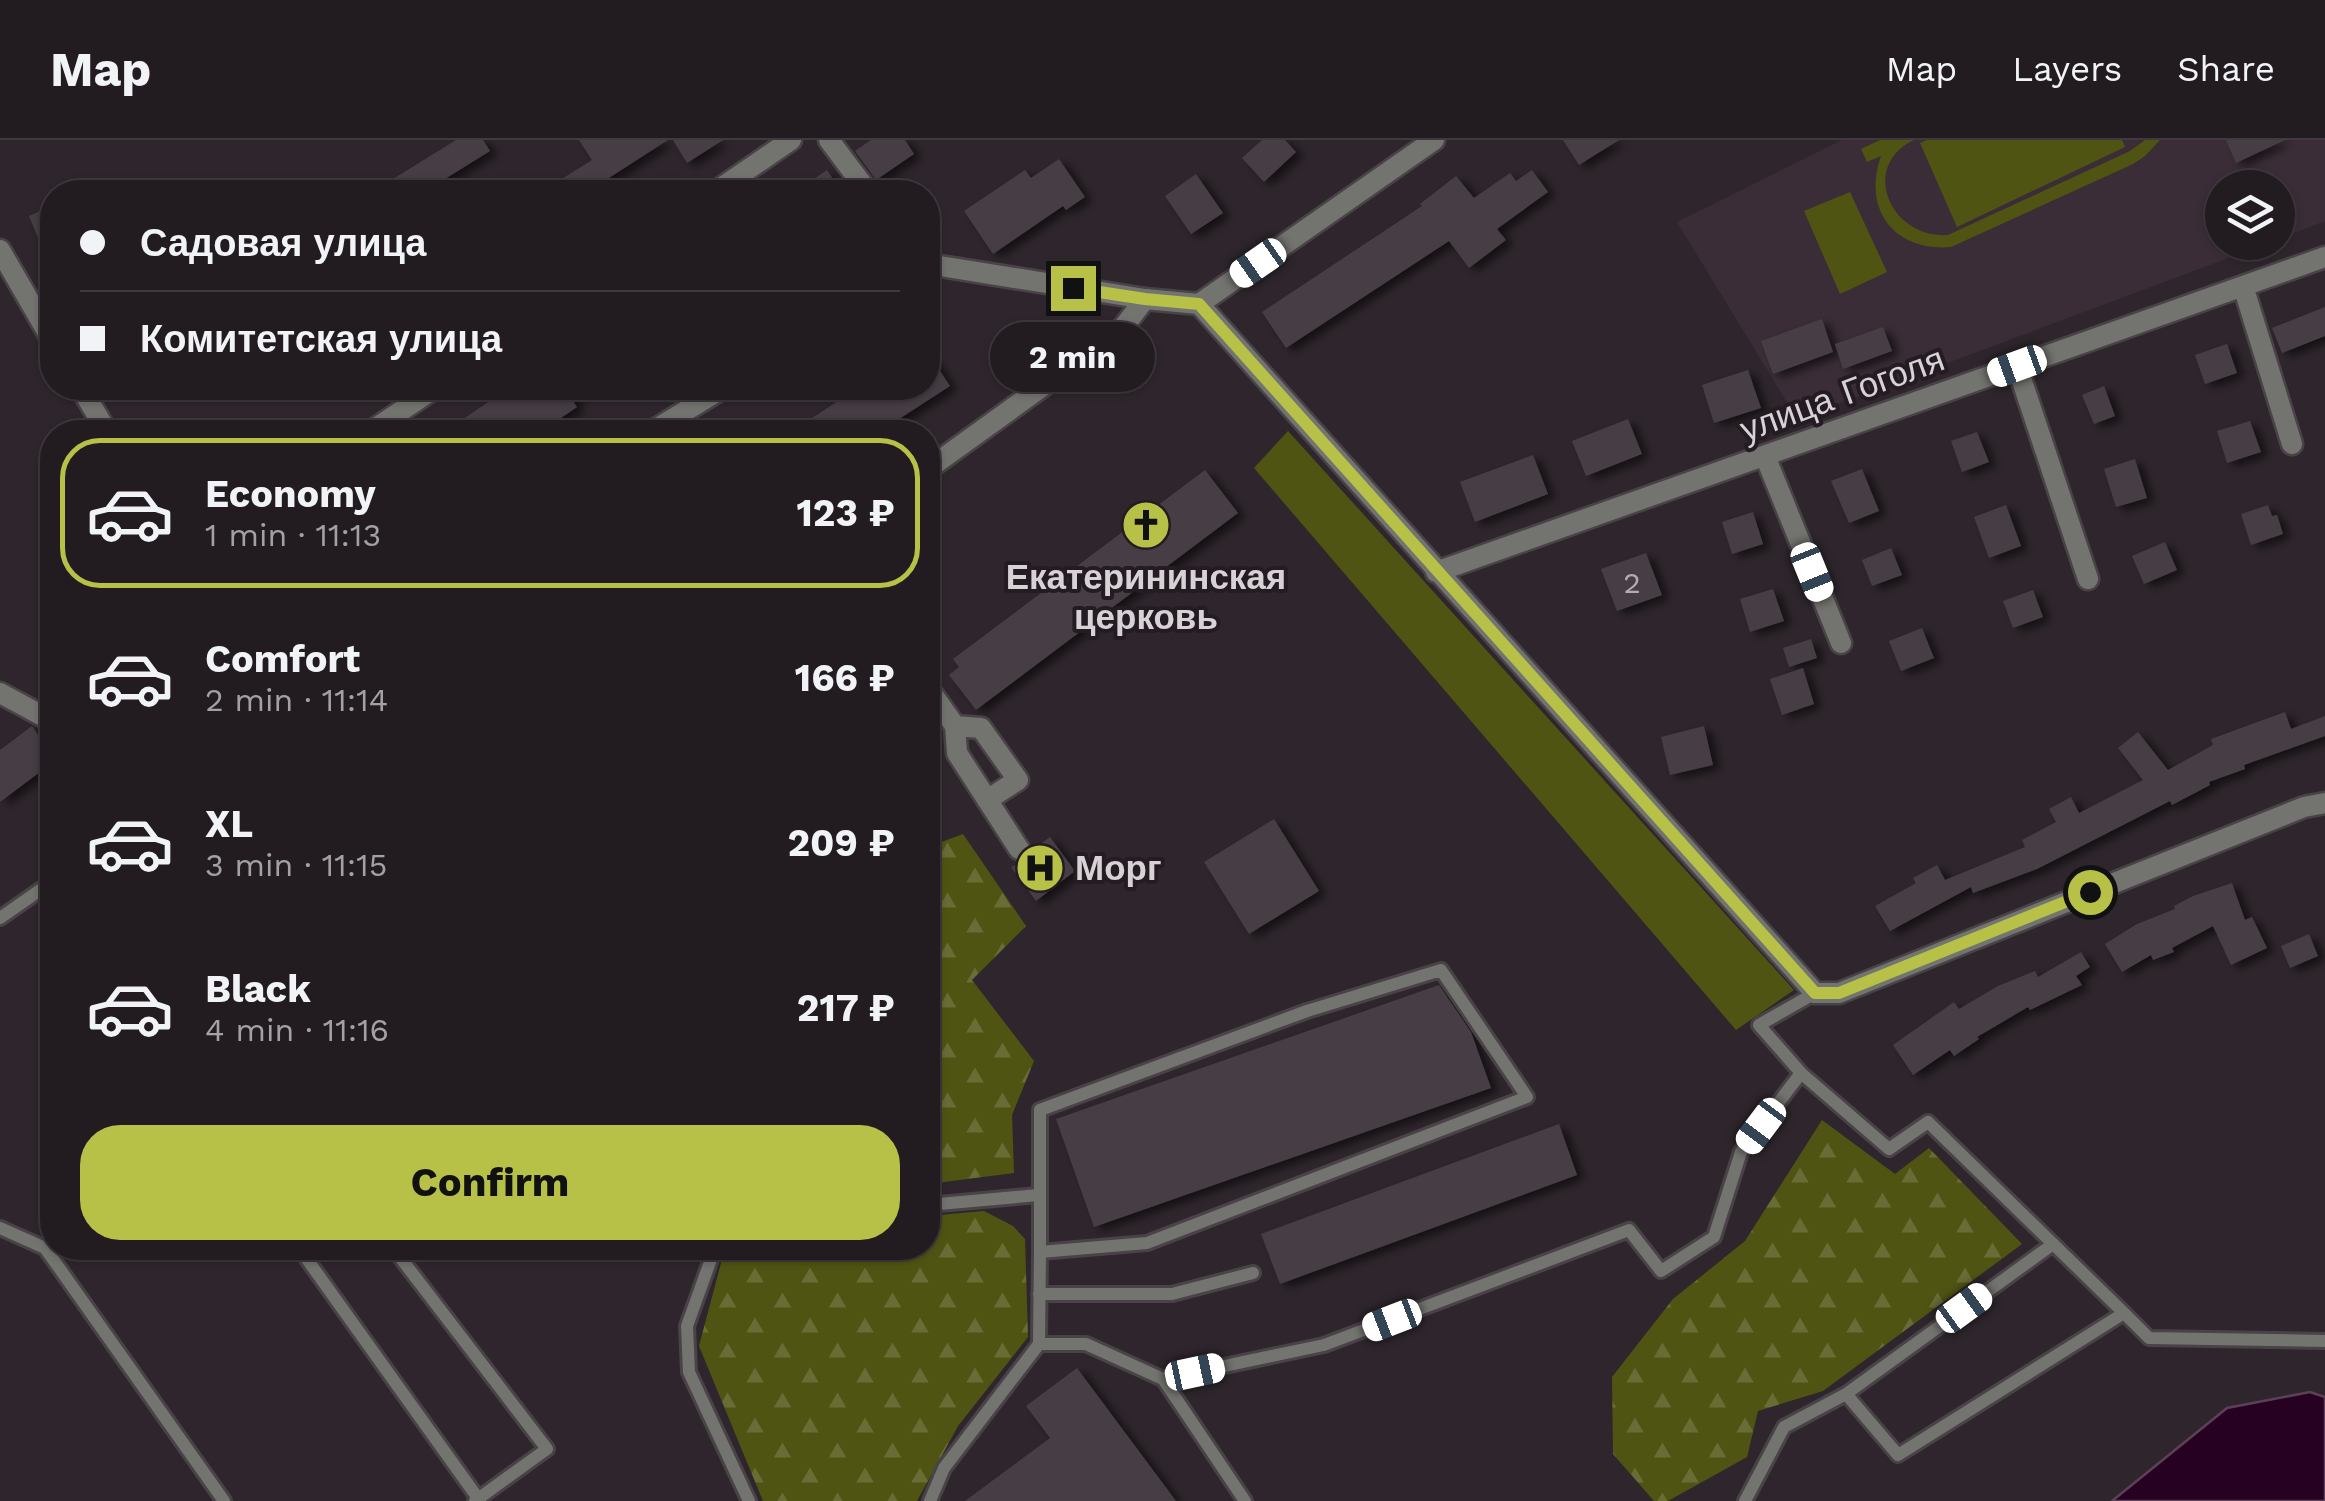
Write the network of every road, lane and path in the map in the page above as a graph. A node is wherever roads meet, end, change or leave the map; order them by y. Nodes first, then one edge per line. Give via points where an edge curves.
1 (791, 140) edge
2 (829, 140) edge
3 (1434, 140) edge
4 (733, 180) edge
5 (859, 180) edge
6 (0, 250) edge
7 (2325, 257) edge
8 (940, 266) edge
9 (2243, 286) junction
10 (1145, 299) junction
11 (1199, 304) junction
12 (40, 319) edge
13 (2017, 366) junction
14 (417, 400) edge
15 (704, 400) edge
16 (388, 420) edge
17 (671, 420) edge
18 (2292, 444) dead end
19 (1764, 456) junction
20 (940, 460) edge
21 (1436, 572) junction
22 (2088, 578) dead end
23 (1842, 643) dead end
24 (0, 693) edge
25 (940, 704) edge
26 (40, 715) edge
27 (956, 726) junction
28 (987, 800) junction
29 (2325, 804) edge
30 (1018, 849) dead end
31 (40, 890) edge
32 (0, 918) edge
33 (1815, 993) junction
34 (1800, 1073) junction
35 (1039, 1196) junction
36 (940, 1203) edge
37 (0, 1228) edge
38 (2053, 1244) junction
39 (40, 1246) edge
40 (1040, 1252) junction
41 (53, 1260) edge
42 (308, 1260) edge
43 (402, 1260) edge
44 (711, 1260) edge
45 (1253, 1273) dead end
46 (1039, 1294) junction
47 (2124, 1314) junction
48 (2325, 1341) edge
49 (1039, 1344) junction
50 (1162, 1379) junction
51 (1846, 1394) junction
52 (478, 1500) edge
53 (224, 1501) edge
54 (749, 1501) edge
55 (930, 1501) edge
56 (1245, 1501) edge
57 (1745, 1501) edge

1 - 4 street
2 - 5 street
3 - 11 street
6 - 12 street
7 - 9 street, улица Гоголя
8 - 10 street
9 - 13 street, улица Гоголя
9 - 18 street
10 - 11 street
10 - 20 street via 1122,329
11 - 21 street
13 - 19 street, улица Гоголя
13 - 22 street
14 - 16 street
15 - 17 street
19 - 21 street, улица Гоголя
19 - 23 street
21 - 33 street
24 - 26 street
25 - 27 street
27 - 28 street via 957,753
27 - 28 street via 980,728 1018,780
28 - 30 street
29 - 33 street via 1839,993
31 - 32 lane
33 - 34 lane via 1759,1024
34 - 38 lane via 1889,1149 1928,1122
34 - 50 lane via 1741,1152 1714,1237 1661,1271 1629,1230 1324,1345
35 - 36 lane
35 - 40 lane
35 - 40 lane via 1040,1110 1440,970 1526,1098 1147,1243
37 - 39 lane
38 - 47 lane
38 - 51 lane
40 - 46 lane
41 - 53 lane
42 - 52 lane
43 - 52 lane via 547,1448
44 - 54 lane via 688,1326 689,1372
45 - 46 lane via 1172,1294
46 - 49 lane
47 - 48 lane via 2149,1338
47 - 51 lane via 1898,1455
49 - 50 lane via 1086,1344
49 - 55 lane via 944,1468
50 - 56 lane
51 - 57 lane via 1784,1428

